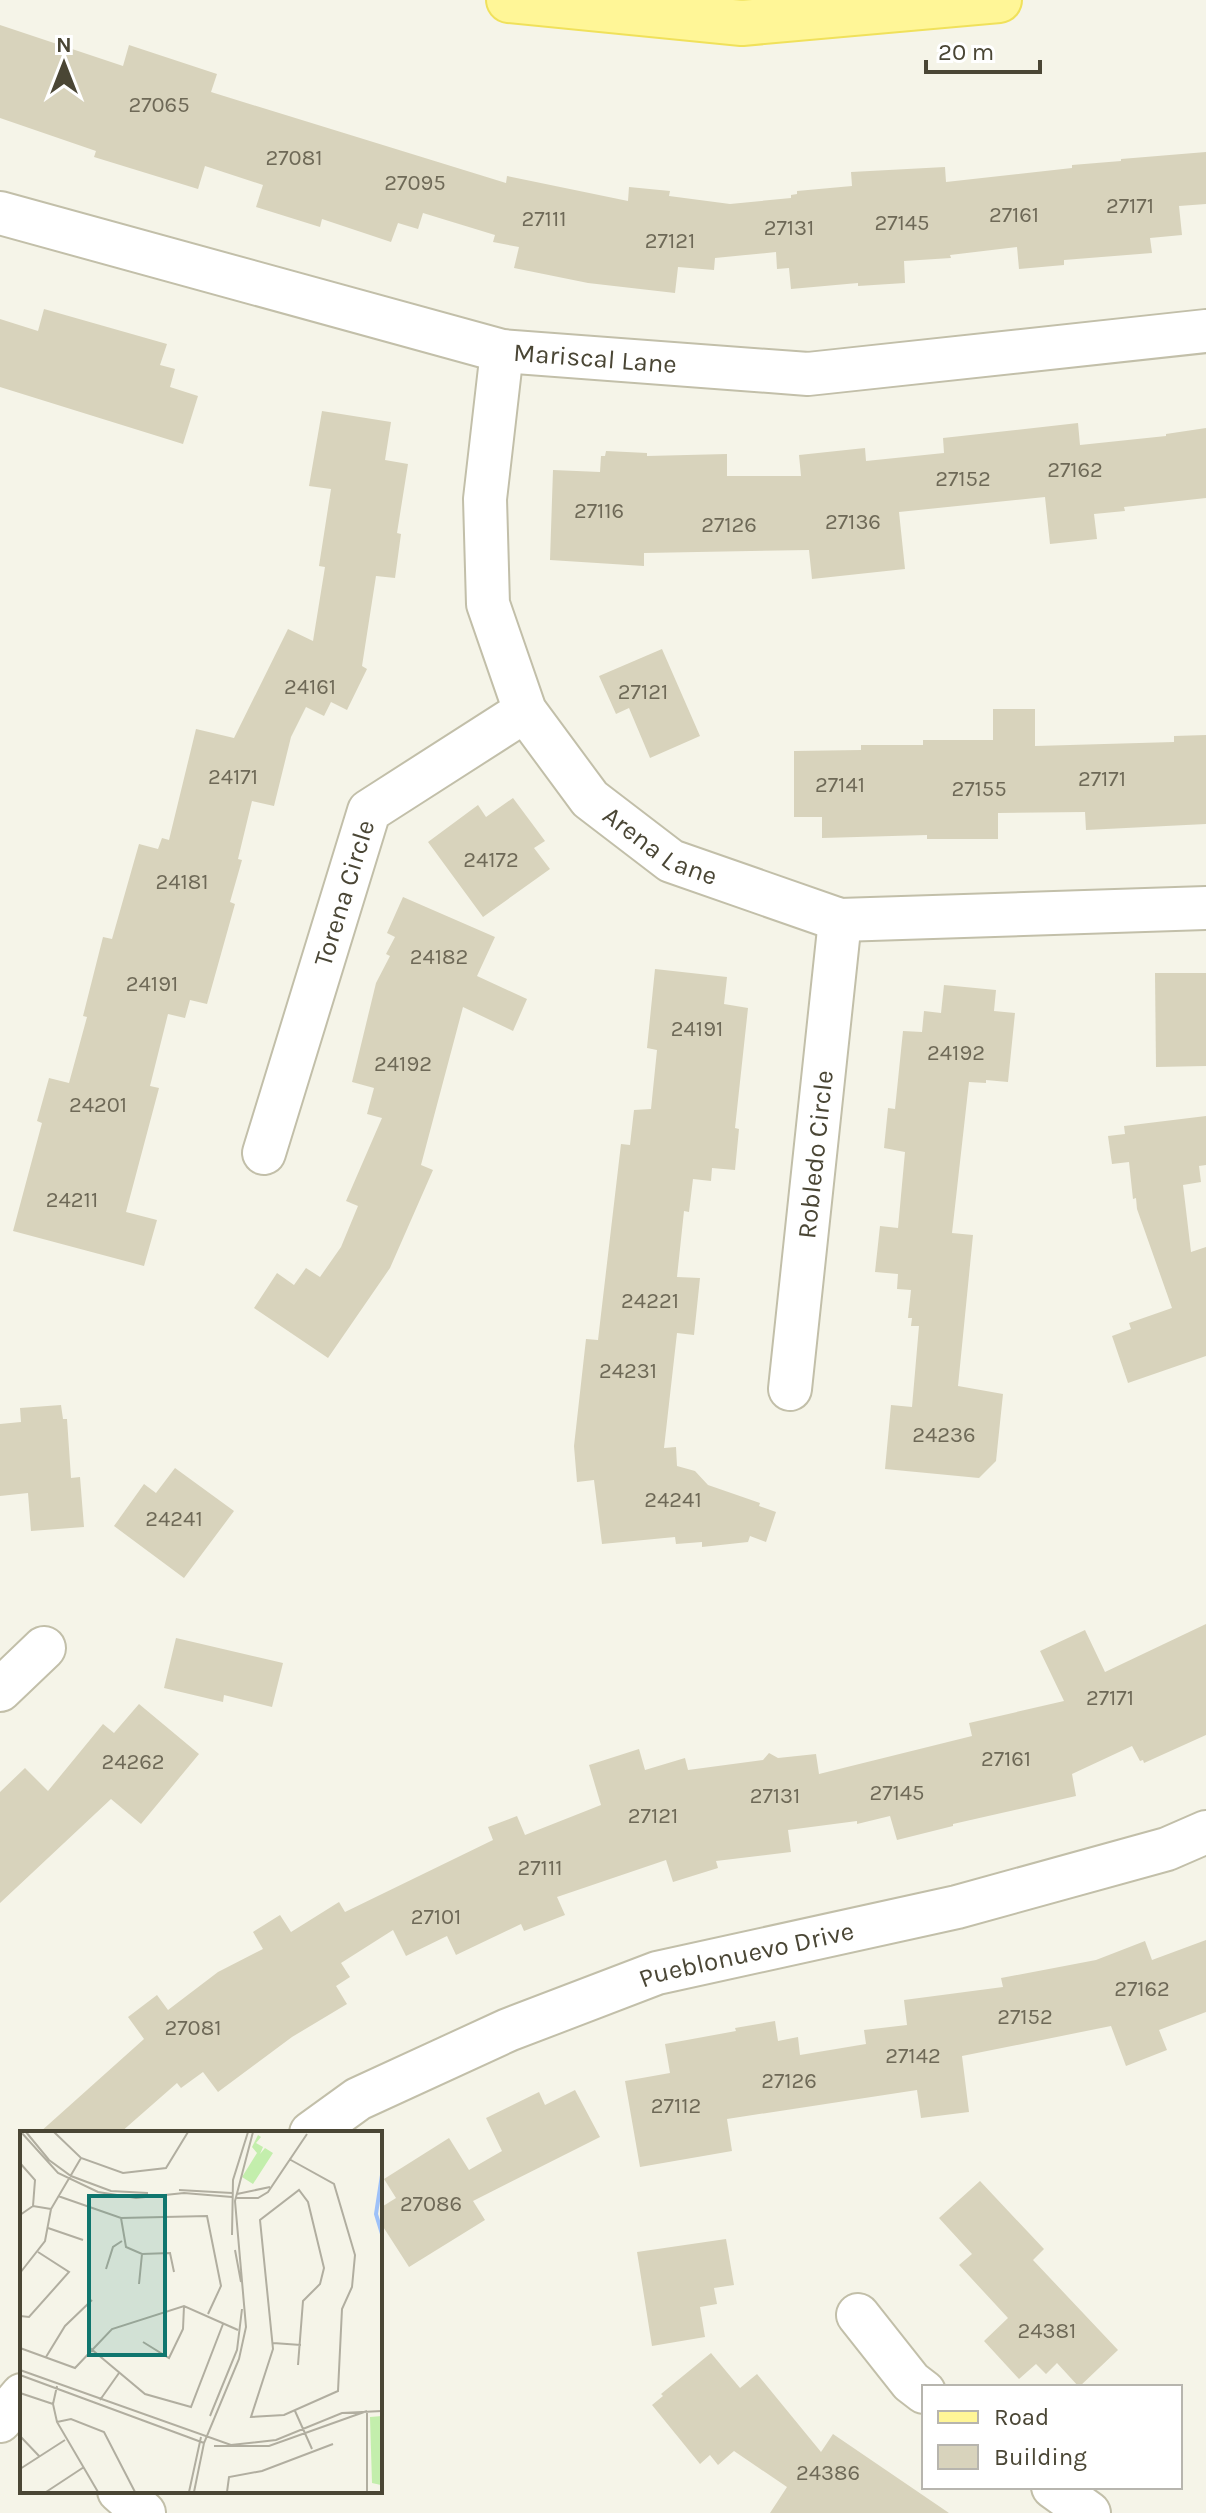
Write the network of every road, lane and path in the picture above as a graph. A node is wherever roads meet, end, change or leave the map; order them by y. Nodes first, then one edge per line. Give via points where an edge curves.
1 (509, 0) edge
2 (999, 0) edge
3 (0, 213) edge
4 (1206, 331) edge
5 (502, 351) junction
6 (525, 711) junction
7 (1206, 908) edge
8 (840, 920) junction
9 (264, 1153) dead end
10 (790, 1389) dead end
11 (44, 1648) dead end
12 (0, 1690) edge
13 (1206, 1832) edge
14 (314, 2131) edge
15 (858, 2315) dead end
16 (922, 2390) edge
17 (1056, 2489) edge
18 (121, 2493) edge
19 (144, 2513) edge
20 (1089, 2513) edge

1 - 2 main road via 742,23
3 - 5 street, Mariscal Lane
4 - 5 street, Mariscal Lane via 808,374
5 - 6 street, Arena Lane via 485,499 488,604
6 - 8 street, Arena Lane via 590,799 671,861
6 - 9 street, Torena Circle via 369,811
7 - 8 street, Arena Lane
8 - 10 street, Robledo Circle
11 - 12 street
13 - 14 street, Pueblonuevo Drive via 1167,1849 957,1907 657,1973 508,2030 358,2099
15 - 16 street
17 - 20 street
18 - 19 street

